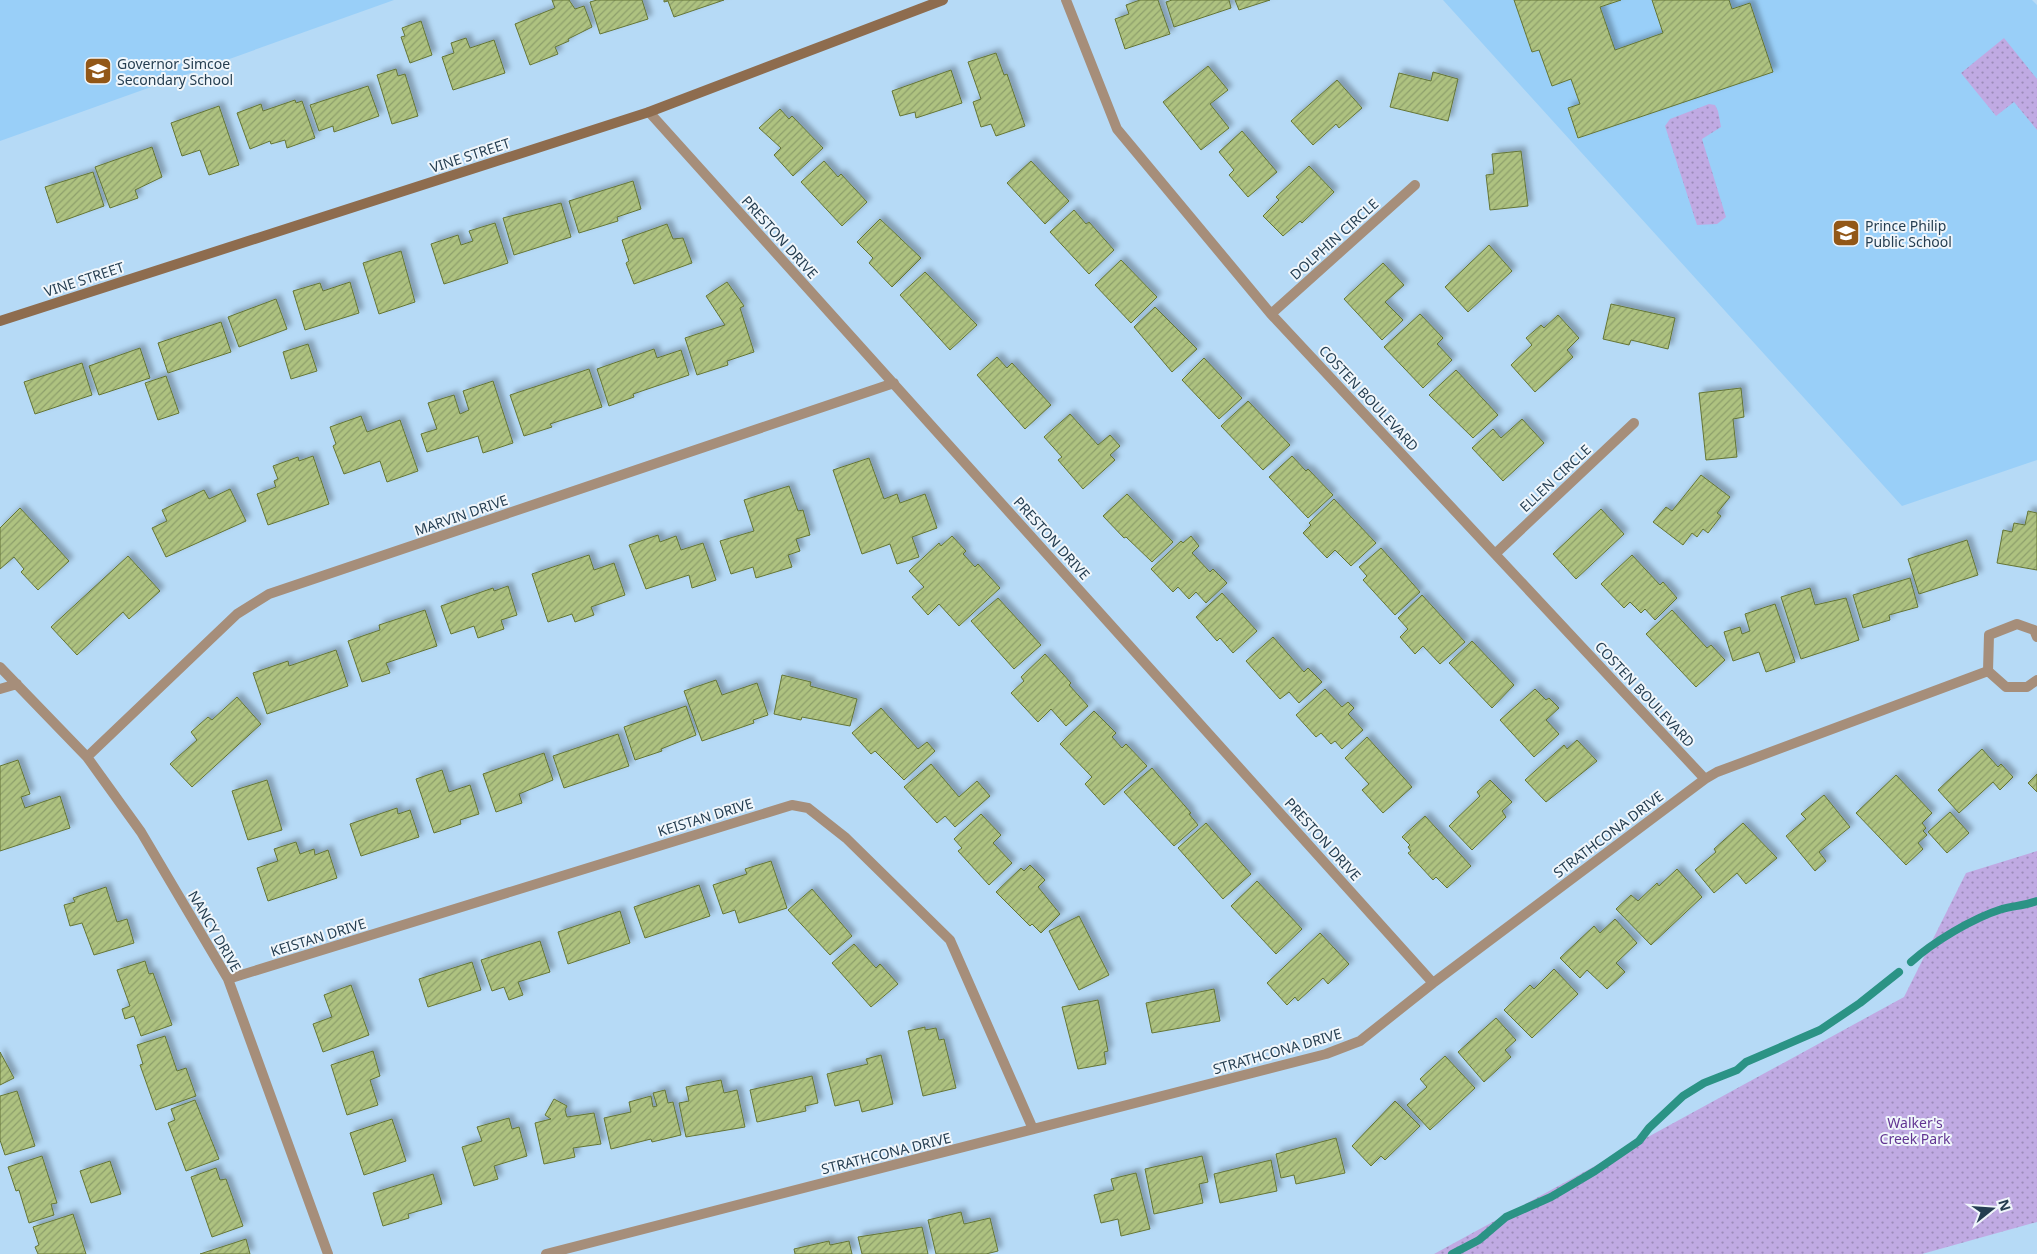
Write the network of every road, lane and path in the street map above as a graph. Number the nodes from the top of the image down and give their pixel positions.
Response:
1 (943, 0) edge
2 (1066, 0) edge
3 (649, 112) junction
4 (1416, 185) dead end
5 (1271, 314) junction
6 (0, 321) edge
7 (894, 383) junction
8 (1634, 423) dead end
9 (1496, 554) junction
10 (2037, 637) edge
11 (0, 667) edge
12 (1988, 671) junction
13 (2037, 680) edge
14 (17, 684) junction
15 (0, 689) edge
16 (87, 758) junction
17 (1705, 779) junction
18 (228, 979) junction
19 (1433, 983) junction
20 (1033, 1129) junction
21 (328, 1254) edge
22 (546, 1254) edge

1 - 3 street, VINE STREET
2 - 5 street, COSTEN BOULEVARD
3 - 6 street, VINE STREET
3 - 7 street, PRESTON DRIVE
4 - 5 street, DOLPHIN CIRCLE
5 - 9 street, COSTEN BOULEVARD
7 - 16 street, MARVIN DRIVE
7 - 19 street, PRESTON DRIVE
8 - 9 street, ELLEN CIRCLE
9 - 17 street, COSTEN BOULEVARD
10 - 12 street
11 - 14 street, NANCY DRIVE
12 - 13 street
12 - 17 street, STRATHCONA DRIVE
14 - 15 street
14 - 16 street, NANCY DRIVE
16 - 18 street, NANCY DRIVE
17 - 19 street, STRATHCONA DRIVE
18 - 20 street, KEISTAN DRIVE
18 - 21 street, NANCY DRIVE
19 - 20 street, STRATHCONA DRIVE
20 - 22 street, STRATHCONA DRIVE

